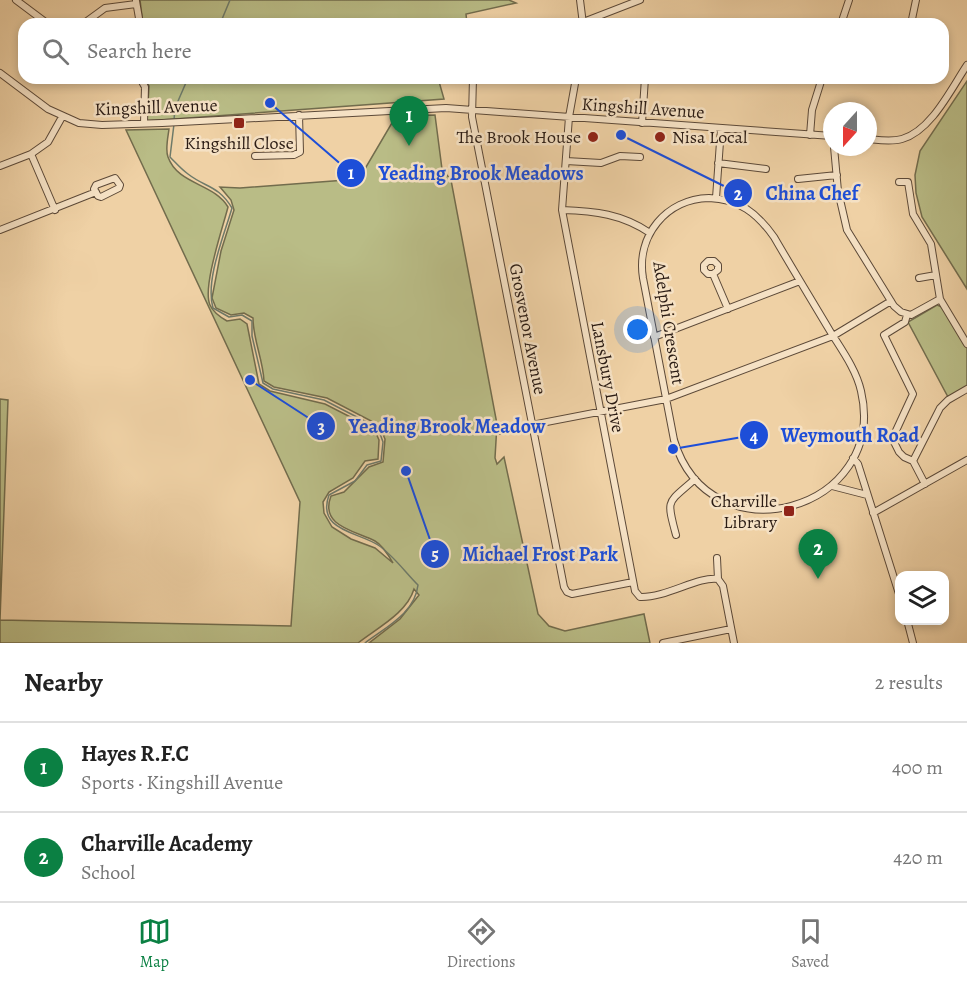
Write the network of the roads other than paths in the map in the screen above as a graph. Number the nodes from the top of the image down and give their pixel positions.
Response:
1 (16, 0) edge
2 (580, 0) edge
3 (640, 0) edge
4 (849, 0) edge
5 (916, 0) edge
6 (136, 2) edge
7 (40, 18) edge
8 (91, 18) edge
9 (139, 18) edge
10 (582, 18) edge
11 (595, 18) edge
12 (843, 18) edge
13 (912, 18) edge
14 (967, 65) edge
15 (0, 73) edge
16 (143, 84) edge
17 (472, 84) edge
18 (575, 84) edge
19 (645, 84) edge
20 (820, 84) edge
21 (471, 109) junction
22 (299, 115) junction
23 (62, 117) junction
24 (569, 117) junction
25 (144, 123) junction
26 (642, 123) junction
27 (721, 129) junction
28 (810, 135) junction
29 (823, 136) edge
30 (877, 139) edge
31 (31, 154) junction
32 (255, 156) dead end
33 (835, 156) edge
34 (640, 157) dead end
35 (566, 161) junction
36 (718, 163) junction
37 (0, 166) edge
38 (766, 169) dead end
39 (837, 176) junction
40 (798, 179) dead end
41 (899, 182) dead end
42 (96, 192) dead end
43 (716, 198) junction
44 (55, 210) junction
45 (562, 210) junction
46 (0, 230) edge
47 (650, 233) junction
48 (713, 274) dead end
49 (936, 275) junction
50 (920, 278) dead end
51 (800, 281) junction
52 (940, 298) junction
53 (891, 301) junction
54 (728, 309) junction
55 (907, 315) junction
56 (833, 336) junction
57 (654, 337) junction
58 (967, 344) edge
59 (967, 389) edge
60 (666, 399) junction
61 (599, 412) junction
62 (531, 425) junction
63 (500, 431) dead end
64 (853, 458) junction
65 (913, 460) junction
66 (967, 460) edge
67 (695, 479) junction
68 (925, 484) junction
69 (832, 486) junction
70 (867, 495) junction
71 (873, 513) junction
72 (676, 536) dead end
73 (717, 558) dead end
74 (718, 579) junction
75 (895, 581) edge
76 (633, 582) junction
77 (908, 625) edge
78 (731, 629) junction
79 (663, 643) edge
80 (734, 643) edge
81 (914, 643) edge

1 - 7 street
2 - 10 street
3 - 11 street
4 - 12 street
5 - 13 street
6 - 8 street
6 - 9 street
14 - 30 street
15 - 23 street, Kingshill Avenue
16 - 25 street
17 - 21 street, Grosvenor Avenue
18 - 24 street, Lansbury Drive
19 - 26 street
20 - 28 street
21 - 22 street, Kingshill Avenue
21 - 24 street, Kingshill Avenue
21 - 62 street, Grosvenor Avenue
22 - 25 street, Kingshill Avenue
22 - 32 street
23 - 25 street, Kingshill Avenue
23 - 31 street
24 - 26 street, Kingshill Avenue
24 - 35 street, Lansbury Drive
26 - 27 street, Kingshill Avenue
27 - 28 street, Kingshill Avenue
27 - 36 street
28 - 29 street, Kingshill Avenue
31 - 37 street
31 - 44 street
33 - 39 street
34 - 35 street
35 - 45 street, Lansbury Drive
36 - 38 street
36 - 43 street
39 - 40 street
39 - 53 street
41 - 49 street
42 - 44 street
43 - 47 street, Adelphi Crescent
43 - 51 street, Adelphi Crescent
44 - 46 street
45 - 47 street
45 - 61 street, Lansbury Drive
47 - 57 street, Adelphi Crescent
48 - 54 street
49 - 50 street
49 - 52 street
51 - 54 street
51 - 56 street, Adelphi Crescent
52 - 55 street
52 - 58 street
53 - 55 street
53 - 56 street
54 - 57 street
55 - 65 street
56 - 60 street
56 - 64 street
57 - 60 street, Adelphi Crescent
59 - 65 street
60 - 61 street
60 - 67 street
61 - 62 street
61 - 76 street, Lansbury Drive
62 - 63 street
62 - 76 street, Grosvenor Avenue
64 - 69 street
64 - 70 street
65 - 68 street
66 - 68 street
67 - 69 street
67 - 72 street
68 - 71 street
69 - 70 street
70 - 71 street
71 - 75 street
73 - 74 street
74 - 76 street
74 - 78 street
77 - 81 street
78 - 79 street
78 - 80 street

